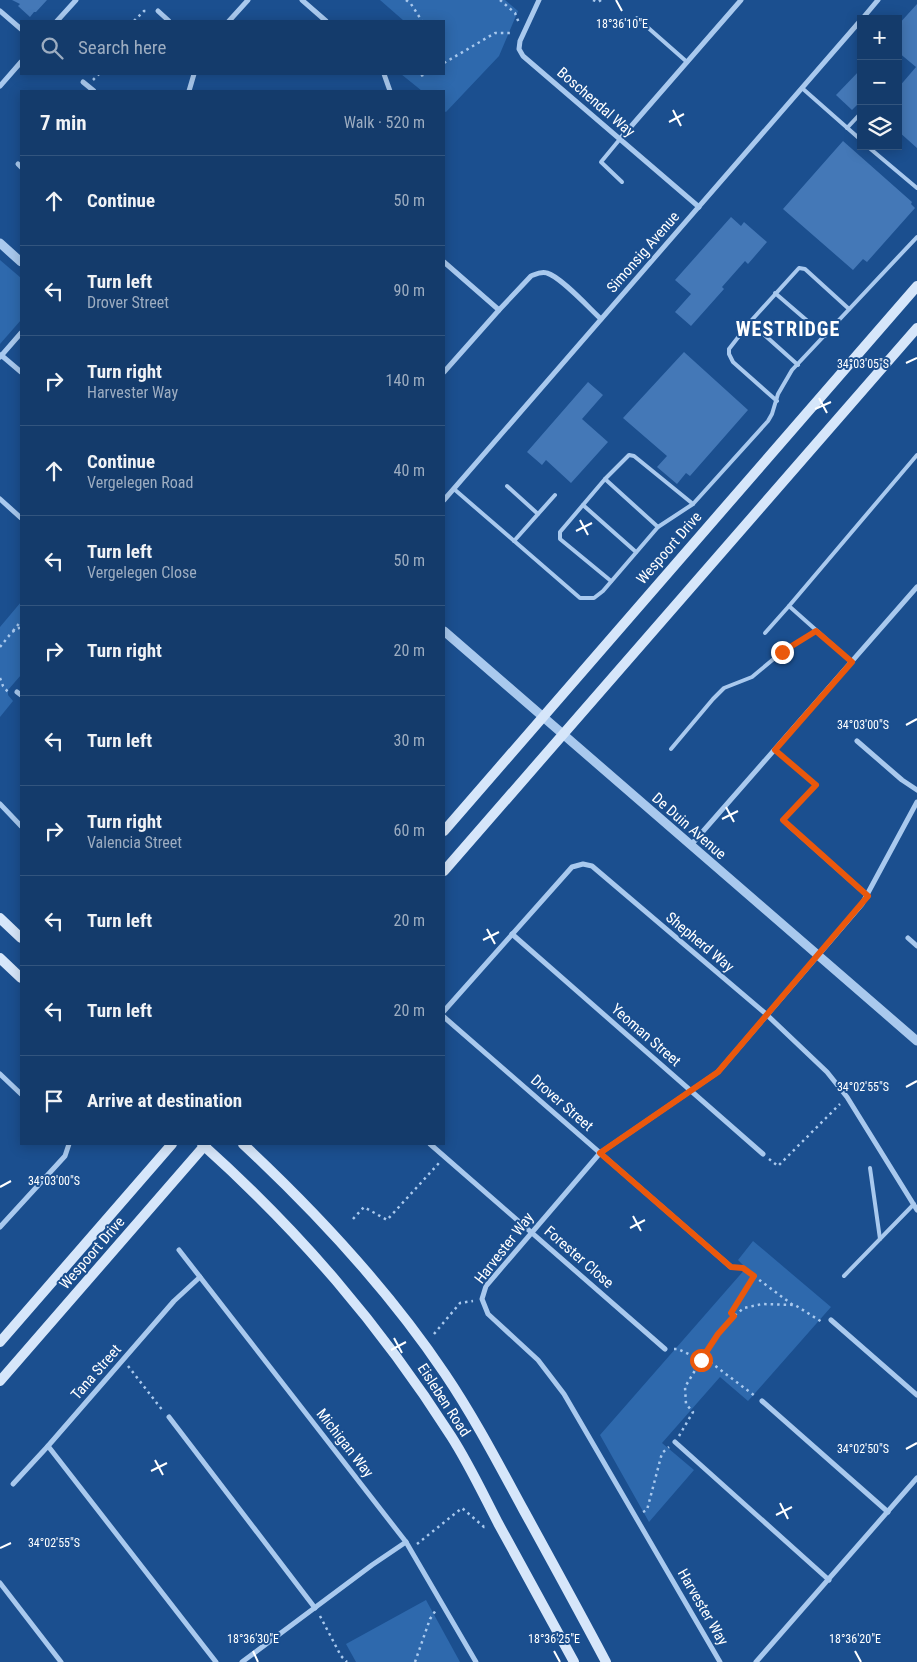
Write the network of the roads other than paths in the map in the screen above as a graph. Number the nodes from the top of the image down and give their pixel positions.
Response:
1 (76, 0) edge
2 (248, 0) edge
3 (302, 0) edge
4 (539, 0) edge
5 (741, 0) edge
6 (878, 0) edge
7 (0, 11) edge
8 (158, 11) road end
9 (865, 15) edge
10 (637, 18) dead end
11 (58, 20) edge
12 (168, 20) edge
13 (230, 20) edge
14 (325, 20) edge
15 (857, 24) edge
16 (20, 28) edge
17 (687, 62) junction
18 (20, 63) edge
19 (194, 75) edge
20 (384, 75) edge
21 (83, 82) dead end
22 (0, 86) edge
23 (802, 88) junction
24 (93, 90) edge
25 (189, 90) edge
26 (390, 90) edge
27 (857, 117) edge
28 (847, 128) junction
29 (857, 137) edge
30 (620, 139) junction
31 (873, 150) edge
32 (622, 182) dead end
33 (917, 188) edge
34 (699, 207) junction
35 (917, 237) edge
36 (0, 243) edge
37 (20, 261) edge
38 (445, 263) edge
39 (917, 286) edge
40 (775, 293) junction
41 (849, 309) junction
42 (499, 310) junction
43 (601, 319) junction
44 (750, 322) junction
45 (917, 328) edge
46 (20, 333) edge
47 (825, 336) junction
48 (1, 356) edge
49 (798, 364) junction
50 (20, 371) edge
51 (445, 371) edge
52 (777, 401) junction
53 (917, 455) edge
54 (605, 479) junction
55 (507, 486) dead end
56 (454, 489) junction
57 (555, 495) dead end
58 (0, 499) edge
59 (445, 499) edge
60 (693, 504) junction
61 (583, 505) junction
62 (538, 514) junction
63 (20, 517) edge
64 (658, 526) junction
65 (514, 541) junction
66 (636, 552) junction
67 (611, 581) junction
68 (917, 587) edge
69 (789, 606) junction
70 (816, 631) junction
71 (445, 632) edge
72 (765, 633) dead end
73 (852, 662) junction
74 (543, 716) junction
75 (563, 734) junction
76 (857, 741) dead end
77 (672, 749) dead end
78 (917, 790) edge
79 (917, 802) edge
80 (0, 804) edge
81 (786, 823) road end
82 (20, 825) edge
83 (445, 830) edge
84 (692, 845) junction
85 (445, 870) edge
86 (868, 896) junction
87 (0, 918) edge
88 (512, 934) junction
89 (20, 937) edge
90 (908, 938) dead end
91 (917, 946) edge
92 (818, 955) junction
93 (0, 958) edge
94 (20, 977) edge
95 (445, 1010) edge
96 (766, 1014) junction
97 (445, 1018) edge
98 (917, 1042) edge
99 (0, 1074) edge
100 (691, 1091) junction
101 (20, 1093) edge
102 (69, 1145) edge
103 (171, 1145) edge
104 (203, 1145) edge
105 (205, 1145) edge
106 (245, 1145) edge
107 (431, 1145) edge
108 (600, 1153) junction
109 (763, 1154) road end
110 (870, 1168) dead end
111 (914, 1204) junction
112 (917, 1210) edge
113 (1, 1225) edge
114 (531, 1232) junction
115 (880, 1239) junction
116 (179, 1250) dead end
117 (731, 1267) road end
118 (844, 1276) dead end
119 (200, 1278) junction
120 (831, 1320) road end
121 (0, 1342) edge
122 (665, 1349) road end
123 (0, 1381) edge
124 (917, 1395) edge
125 (762, 1400) road end
126 (169, 1418) road end
127 (675, 1442) road end
128 (48, 1446) junction
129 (917, 1478) edge
130 (13, 1484) dead end
131 (888, 1512) junction
132 (406, 1542) junction
133 (829, 1580) junction
134 (0, 1583) edge
135 (315, 1608) junction
136 (61, 1662) edge
137 (216, 1662) edge
138 (242, 1662) edge
139 (476, 1662) edge
140 (574, 1662) edge
141 (606, 1662) edge
142 (720, 1662) edge
143 (756, 1662) edge

1 - 11 street
2 - 13 street
3 - 14 street
4 - 30 street, Boschendal Way
5 - 17 street
6 - 9 street, Simonsig Avenue
7 - 16 street
8 - 12 street
10 - 17 lane
15 - 23 street, Simonsig Avenue
17 - 30 street
18 - 22 street
19 - 25 street
20 - 26 street
21 - 24 street
23 - 28 lane
23 - 34 street, Simonsig Avenue
27 - 28 lane
28 - 29 lane
30 - 32 lane
30 - 34 street, Boschendal Way
31 - 33 lane
34 - 43 street, Simonsig Avenue
35 - 41 lane
36 - 37 street
38 - 42 street
39 - 74 main road, Wespoort Drive
40 - 41 lane
40 - 44 lane
40 - 47 lane
41 - 47 lane
42 - 43 street
42 - 51 street
43 - 56 street, Simonsig Avenue
44 - 49 lane
44 - 52 lane
45 - 75 main road
46 - 48 street
47 - 49 lane
48 - 50 street
49 - 52 lane
52 - 60 lane
53 - 69 lane
54 - 60 lane
54 - 61 lane
54 - 64 lane
55 - 62 lane
56 - 59 street, Simonsig Avenue
56 - 65 lane
57 - 62 lane
58 - 63 street
60 - 64 lane
61 - 66 lane
61 - 67 lane
62 - 65 lane
64 - 66 lane
65 - 67 lane
66 - 67 lane
68 - 73 street
69 - 70 lane
69 - 72 lane
70 - 73 lane
70 - 77 lane
71 - 74 street, De Duin Avenue
73 - 84 street
74 - 75 street, De Duin Avenue
74 - 83 main road, Wespoort Drive
75 - 84 street, De Duin Avenue
75 - 85 main road
76 - 78 street
79 - 86 street, Harvester Way
80 - 82 street
81 - 86 street
84 - 92 street, De Duin Avenue
86 - 92 street, Harvester Way
87 - 89 main road
88 - 95 street, Shepherd Way
88 - 96 street, Shepherd Way
88 - 100 street, Yeoman Street
90 - 91 street
92 - 96 street, Harvester Way
92 - 98 street, De Duin Avenue
93 - 94 main road
96 - 100 street, Harvester Way
96 - 111 street, Shepherd Way
97 - 108 street, Drover Street
99 - 101 street
100 - 108 street, Harvester Way
100 - 109 street, Yeoman Street
102 - 113 street
103 - 121 main road, Wespoort Drive
104 - 123 main road, Wespoort Drive
105 - 140 main road, Eisleben Road
106 - 141 main road, Eisleben Road
107 - 114 street, Forester Close
108 - 114 street, Harvester Way
108 - 117 street, Drover Street
110 - 115 lane
111 - 112 street, Shepherd Way
111 - 115 lane
114 - 122 street, Forester Close
114 - 142 street, Harvester Way
115 - 118 lane
116 - 119 street, Michigan Way
119 - 128 street, Tana Street
119 - 132 street, Michigan Way
120 - 124 street
125 - 131 street
126 - 135 street
127 - 133 street
128 - 130 street, Tana Street
128 - 137 street
129 - 131 street
131 - 133 street
132 - 135 street
132 - 139 street, Michigan Way
133 - 143 street
134 - 136 street
135 - 138 street

